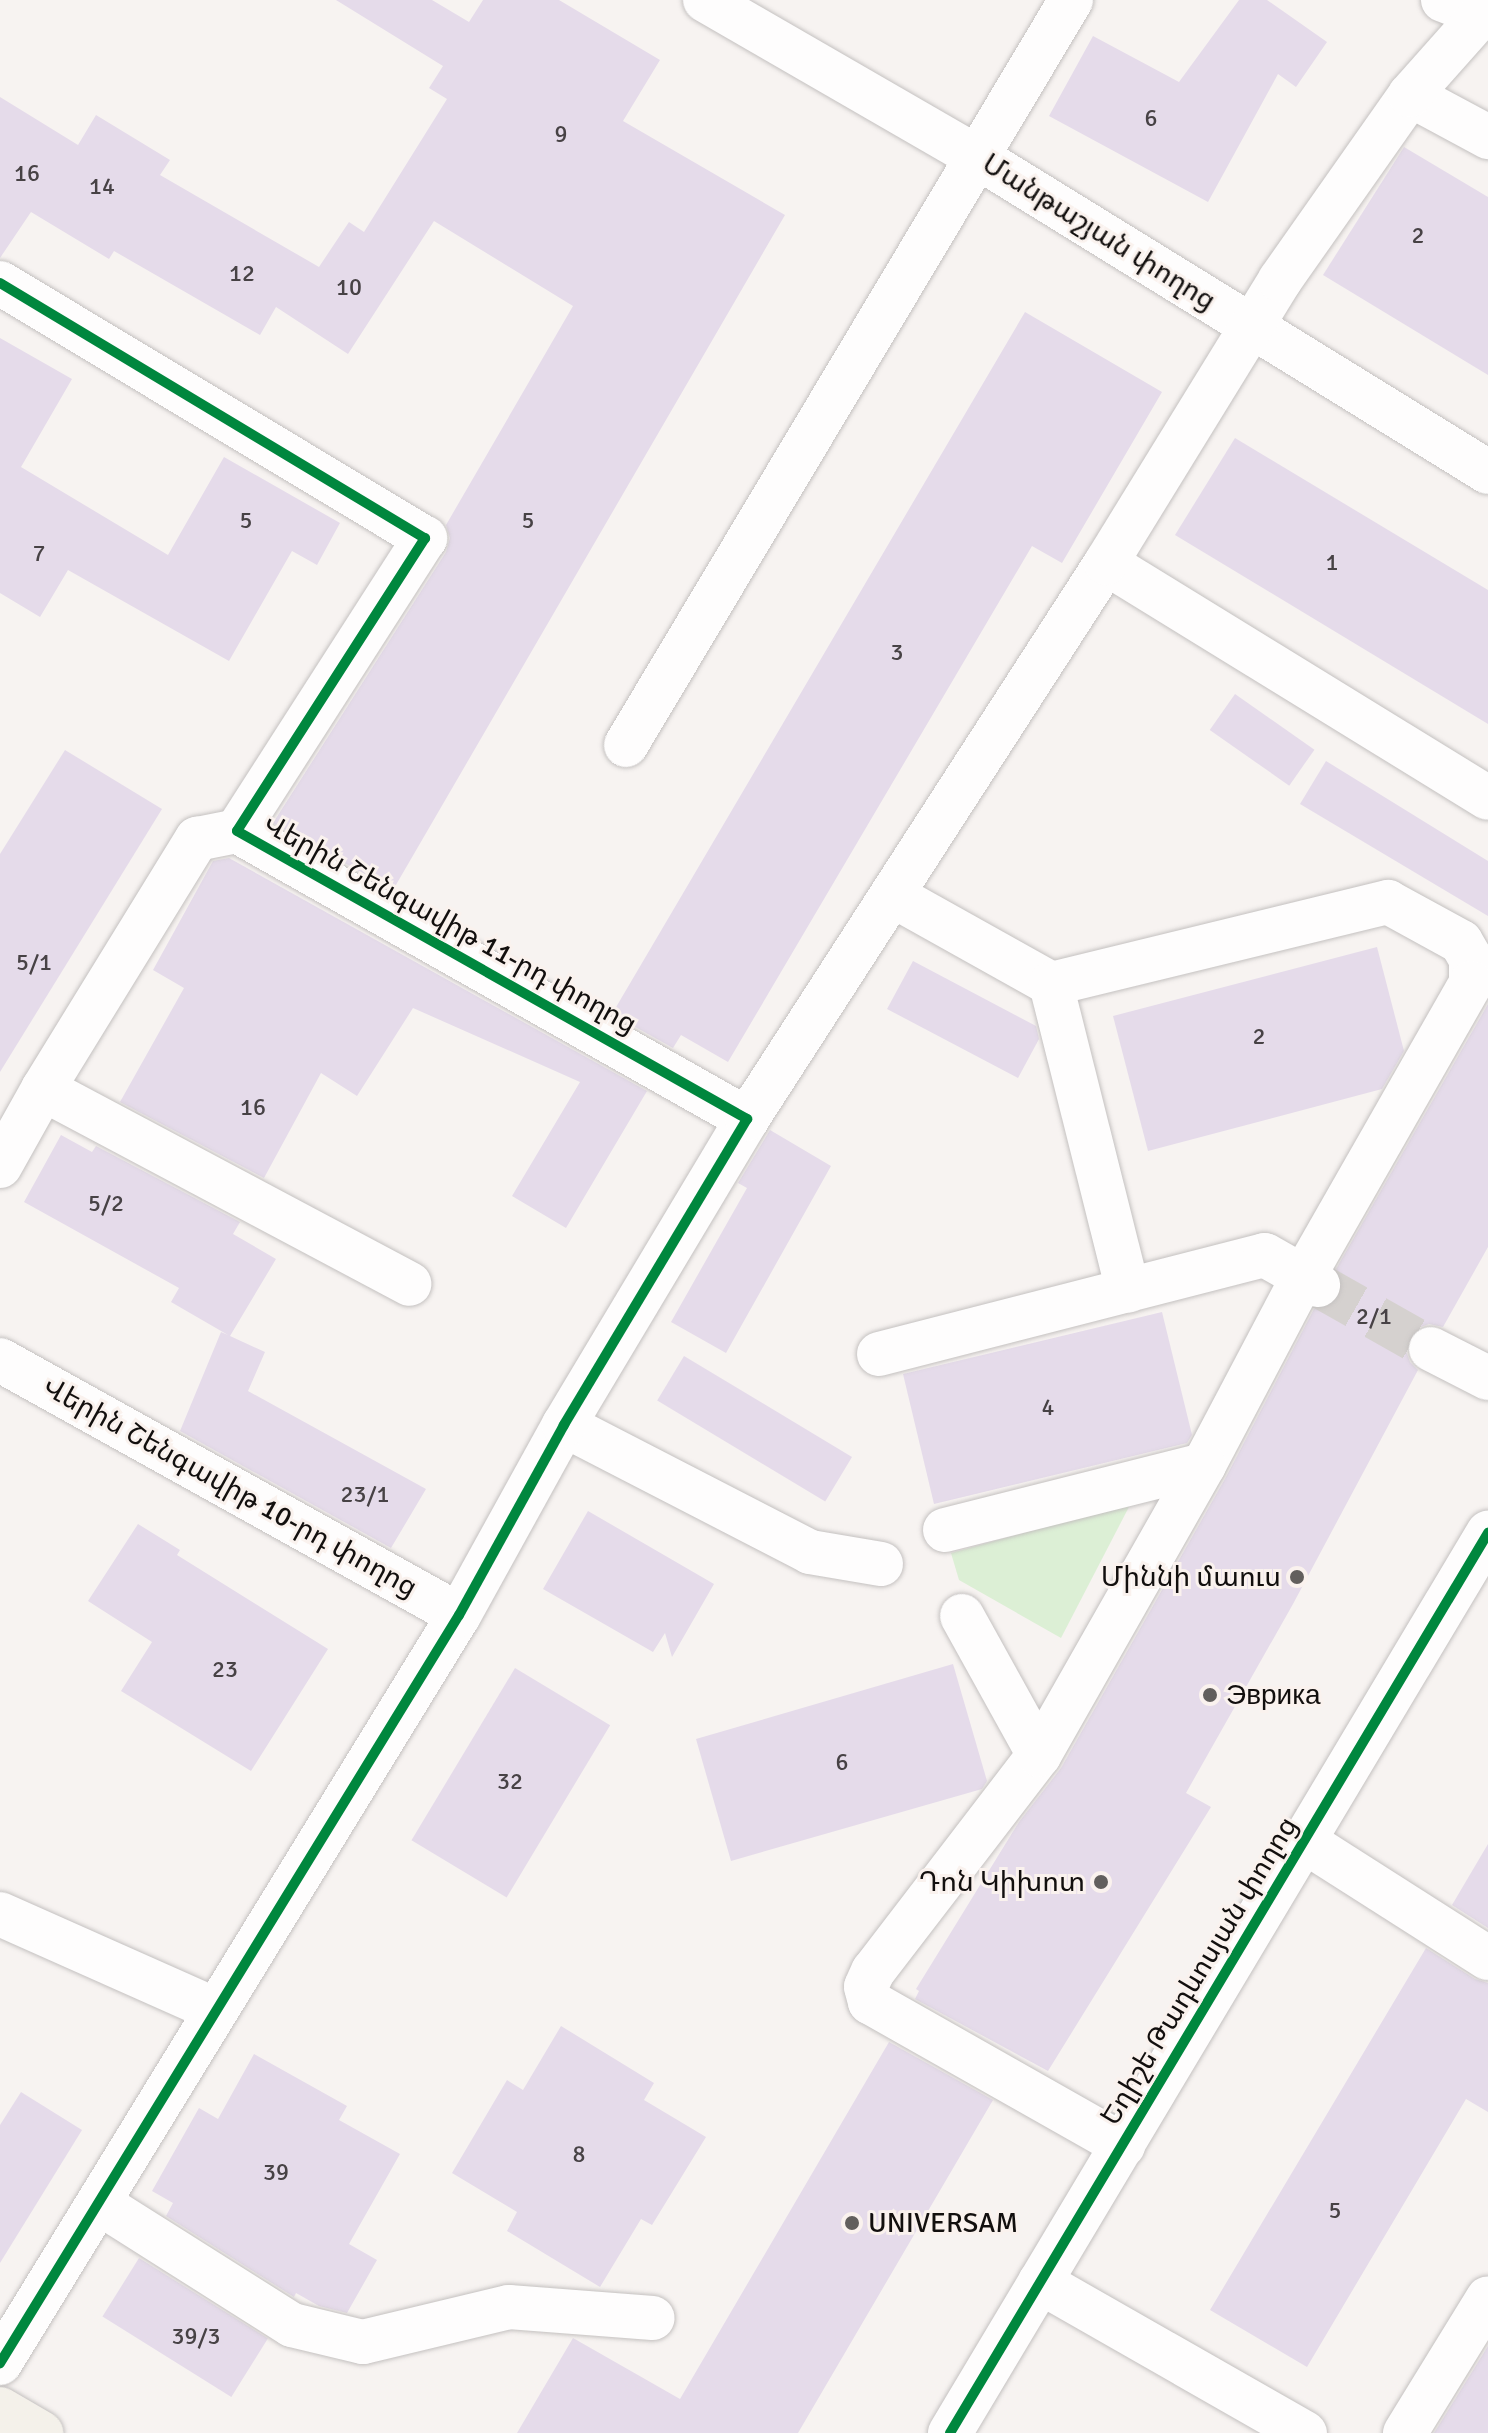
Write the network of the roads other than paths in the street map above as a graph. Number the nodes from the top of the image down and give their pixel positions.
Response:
1 (705, 0) edge
2 (1071, 0) edge
3 (1471, 10) edge
4 (1410, 95) junction
5 (1488, 137) edge
6 (979, 158) junction
7 (0, 283) edge
8 (1250, 325) junction
9 (1488, 472) edge
10 (1106, 563) junction
11 (626, 745) dead end
12 (1488, 798) edge
13 (237, 831) junction
14 (892, 895) junction
15 (1051, 984) junction
16 (43, 1089) junction
17 (747, 1119) junction
18 (0, 1166) edge
19 (1310, 1281) junction
20 (409, 1284) dead end
21 (1128, 1290) junction
22 (1431, 1349) tunnel mouth
23 (879, 1354) dead end
24 (0, 1360) edge
25 (1488, 1378) edge
26 (564, 1425) junction
27 (1204, 1465) junction
28 (945, 1530) dead end
29 (1488, 1533) edge
30 (881, 1564) dead end
31 (459, 1615) junction
32 (962, 1616) dead end
33 (1039, 1755) junction
34 (1304, 1841) junction
35 (0, 1914) edge
36 (1488, 1958) edge
37 (216, 2010) junction
38 (1123, 2145) junction
39 (99, 2203) junction
40 (1040, 2282) junction
41 (1488, 2298) edge
42 (653, 2318) dead end
43 (0, 2363) edge
44 (0, 2409) edge
45 (1300, 2432) edge
46 (41, 2433) edge
47 (950, 2433) edge
48 (1405, 2433) edge

1 - 6 street, Մանթաշյան փողոց
2 - 6 street
3 - 4 street
4 - 5 street
4 - 8 street
6 - 8 street, Մանթաշյան փողոց
6 - 11 street
7 - 13 street, Վերին Շենգավիթ 11-րդ փողոց
8 - 9 street, Մանթաշյան փողոց
8 - 10 street
10 - 12 street
10 - 14 street
13 - 16 street
13 - 17 street, Վերին Շենգավիթ 11-րդ փողոց
14 - 15 street
14 - 17 street
15 - 19 street
15 - 21 street
16 - 18 street
16 - 20 street
17 - 26 street
19 - 21 street
19 - 27 street
21 - 23 street
22 - 25 street
24 - 31 street, Վերին Շենգավիթ 10-րդ փողոց
26 - 30 street
26 - 31 street
27 - 28 street
27 - 33 street
29 - 34 street, Եղիշե Թադևոսյան փողոց
31 - 37 street
32 - 33 street
33 - 38 street
34 - 36 street
34 - 38 street, Եղիշե Թադևոսյան փողոց
35 - 37 street
37 - 39 street
38 - 40 street, Եղիշե Թադևոսյան փողոց
39 - 42 street
39 - 43 street
40 - 45 street
40 - 47 street, Եղիշե Թադևոսյան փողոց
41 - 48 street
44 - 46 main road

